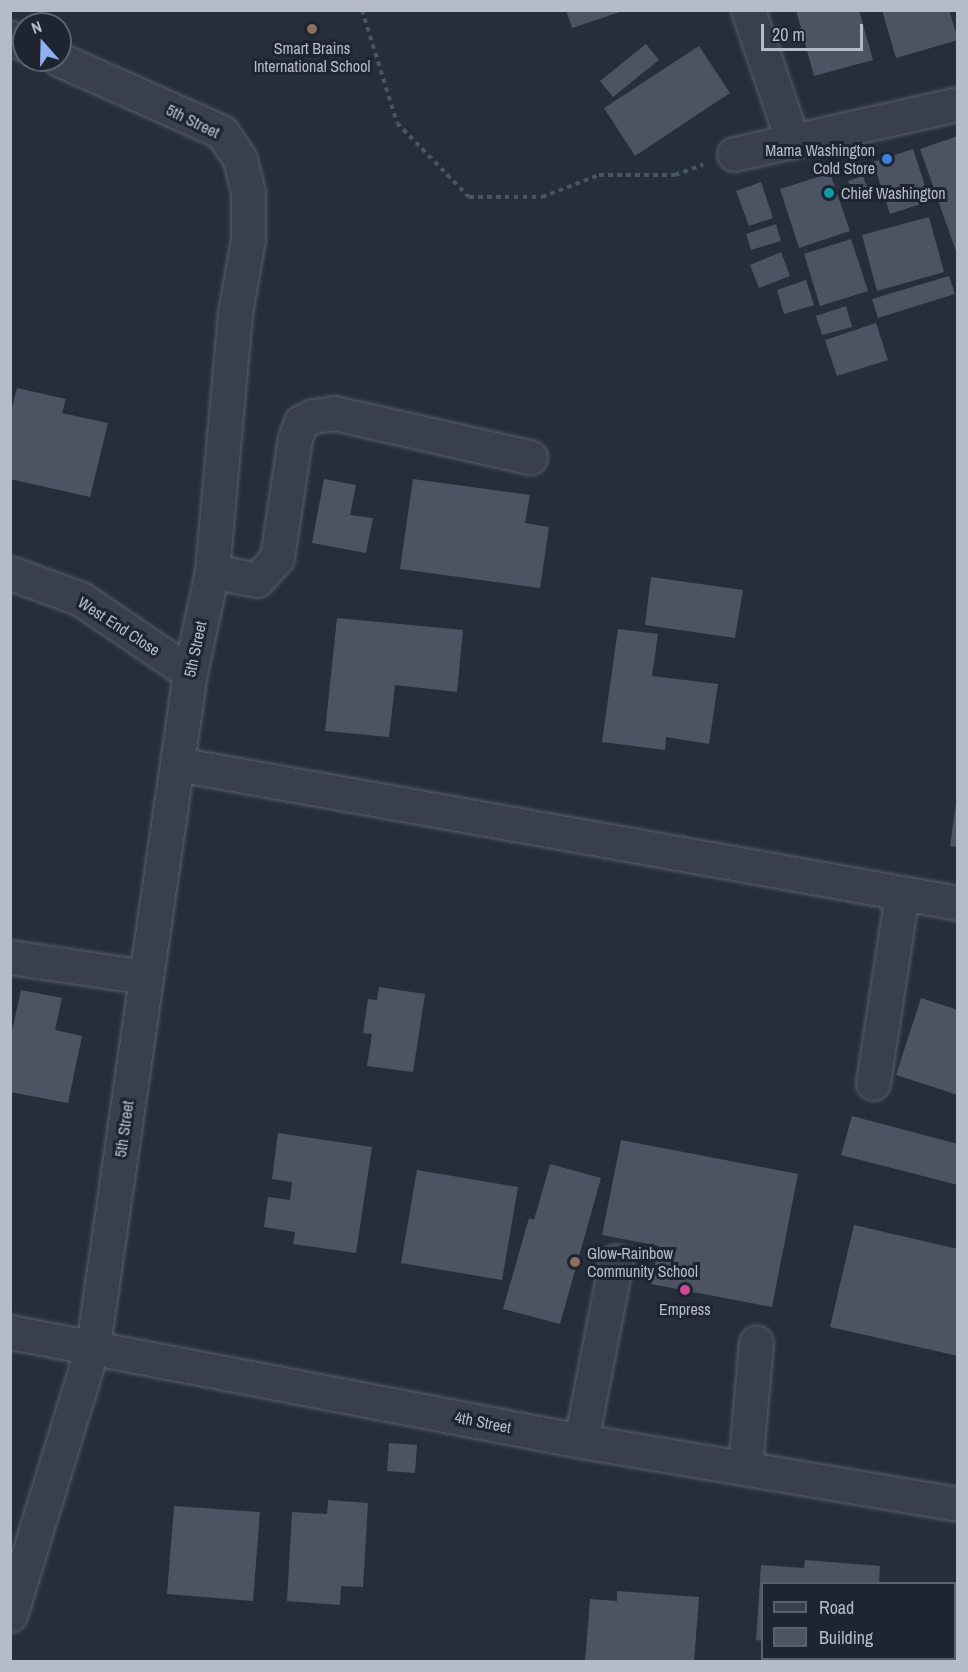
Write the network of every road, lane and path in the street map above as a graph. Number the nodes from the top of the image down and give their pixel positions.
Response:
1 (362, 10) edge
2 (748, 10) edge
3 (72, 65) edge
4 (957, 104) edge
5 (793, 142) junction
6 (734, 154) joint
7 (530, 457) dead end
8 (212, 571) junction
9 (10, 573) edge
10 (190, 673) junction
11 (177, 764) junction
12 (902, 893) junction
13 (957, 903) edge
14 (10, 957) edge
15 (145, 977) junction
16 (873, 1083) dead end
17 (616, 1261) dead end
18 (10, 1332) edge
19 (756, 1342) dead end
20 (93, 1346) junction
21 (581, 1441) junction
22 (745, 1468) junction
23 (957, 1504) edge
24 (10, 1615) edge

1 - 6 path
2 - 5 street
3 - 8 street, 5th Street
4 - 5 street
5 - 6 street
7 - 8 street
8 - 10 street, 5th Street
9 - 10 street, West End Close
10 - 11 street, 5th Street
11 - 12 street
11 - 15 street, 5th Street
12 - 13 street
12 - 16 street
14 - 15 street
15 - 20 street, 5th Street
17 - 21 street
18 - 20 street, 4th Street
19 - 22 street
20 - 21 street, 4th Street
20 - 24 street, 5th Street
21 - 22 street, 4th Street
22 - 23 street, 4th Street

